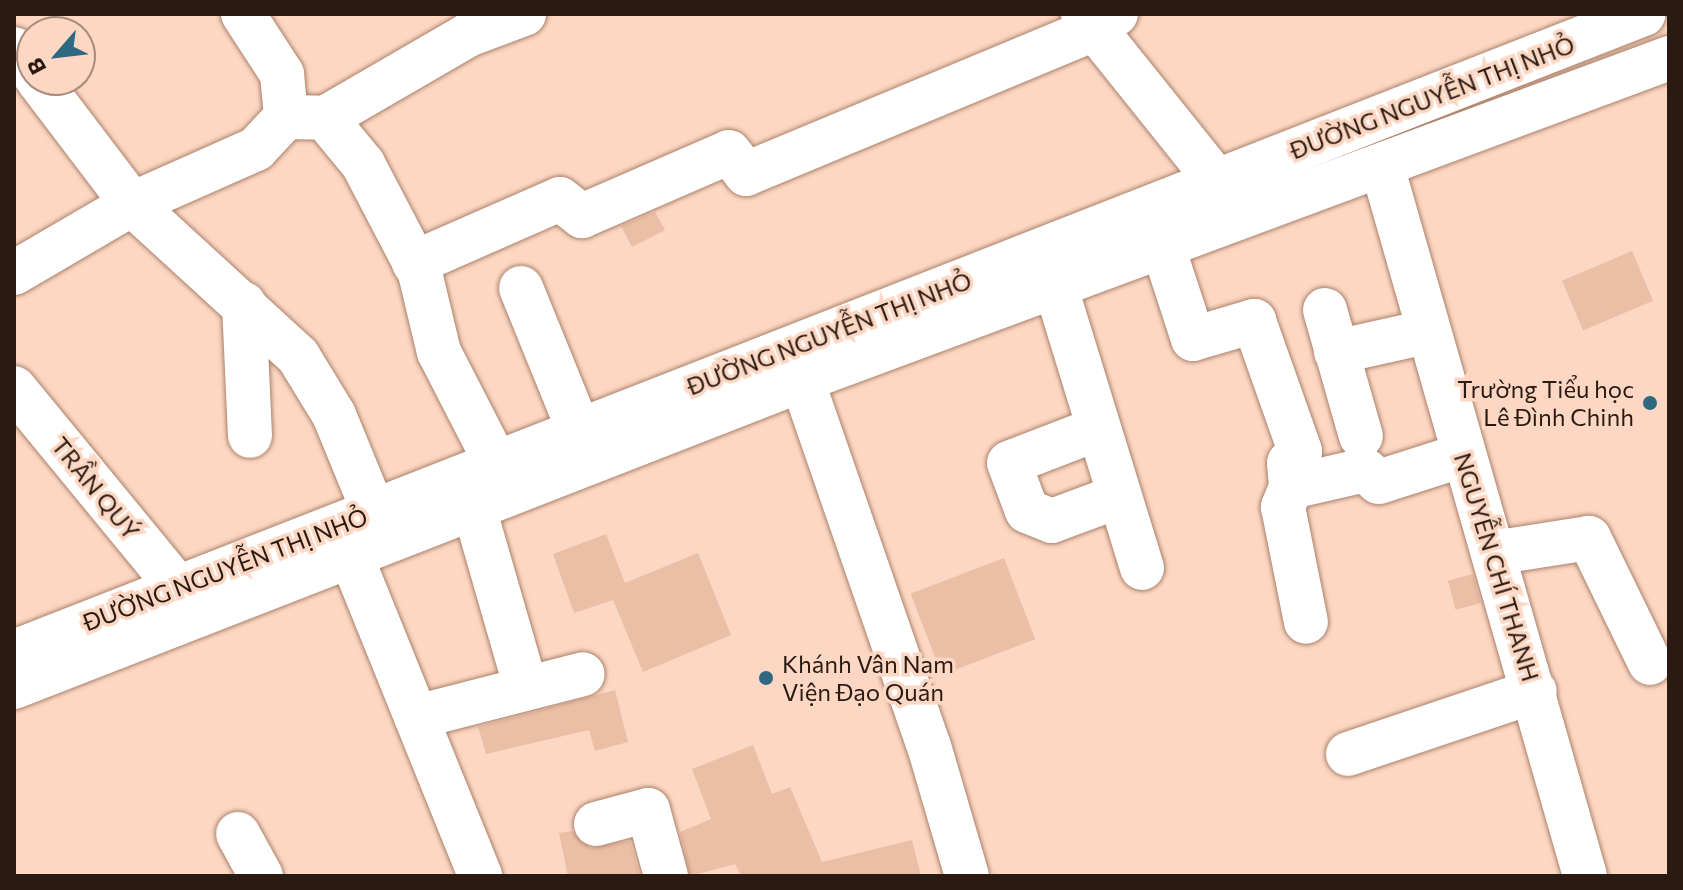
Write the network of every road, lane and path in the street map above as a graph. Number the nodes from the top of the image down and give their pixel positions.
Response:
1 (243, 14) edge
2 (524, 14) edge
3 (1644, 14) edge
4 (1098, 19) edge
5 (466, 24) edge
6 (1669, 58) edge
7 (50, 96) edge
8 (306, 117) junction
9 (1370, 121) junction
10 (1382, 166) junction
11 (1218, 180) junction
12 (132, 204) junction
13 (1244, 215) junction
14 (1162, 244) junction
15 (414, 263) junction
16 (14, 273) edge
17 (1055, 285) junction
18 (521, 288) dead end
19 (244, 304) junction
20 (1325, 310) dead end
21 (1426, 332) junction
22 (1336, 352) junction
23 (802, 380) junction
24 (14, 388) edge
25 (1097, 429) junction
26 (579, 431) junction
27 (250, 436) dead end
28 (1361, 436) dead end
29 (1463, 455) junction
30 (496, 463) junction
31 (1291, 487) junction
32 (1119, 496) junction
33 (474, 508) junction
34 (363, 533) junction
35 (1493, 553) junction
36 (1142, 568) dead end
37 (189, 601) junction
38 (1306, 622) dead end
39 (14, 652) edge
40 (1650, 663) dead end
41 (583, 674) dead end
42 (525, 685) junction
43 (14, 687) edge
44 (1535, 691) junction
45 (416, 717) junction
46 (1348, 754) dead end
47 (596, 824) dead end
48 (238, 834) dead end
49 (1571, 872) edge
50 (261, 876) edge
51 (480, 876) edge
52 (666, 876) edge
53 (967, 876) edge

1 - 8 main road
2 - 5 main road
3 - 9 main road, ĐƯỜNG NGUYỄN THỊ NHỎ
4 - 11 main road
4 - 15 main road
5 - 8 main road
6 - 10 main road, ĐƯỜNG NGUYỄN THỊ NHỎ
7 - 12 main road
8 - 12 main road
8 - 15 main road
9 - 10 main road, NGUYỄN CHÍ THANH
9 - 11 main road, ĐƯỜNG NGUYỄN THỊ NHỎ
10 - 13 main road, ĐƯỜNG NGUYỄN THỊ NHỎ
10 - 21 main road, NGUYỄN CHÍ THANH
11 - 13 main road
11 - 26 main road, ĐƯỜNG NGUYỄN THỊ NHỎ
12 - 16 main road
12 - 19 main road
13 - 14 main road, ĐƯỜNG NGUYỄN THỊ NHỎ
14 - 17 main road, ĐƯỜNG NGUYỄN THỊ NHỎ
14 - 31 main road
15 - 30 main road
17 - 23 main road, ĐƯỜNG NGUYỄN THỊ NHỎ
17 - 25 main road
18 - 26 main road
19 - 27 main road
19 - 34 main road
20 - 22 main road
21 - 22 main road
21 - 29 main road, NGUYỄN CHÍ THANH
22 - 28 main road
23 - 33 main road, ĐƯỜNG NGUYỄN THỊ NHỎ
23 - 53 main road
24 - 37 main road, TRẦN QUÝ
25 - 32 main road
25 - 32 main road
26 - 30 main road, ĐƯỜNG NGUYỄN THỊ NHỎ
29 - 31 main road
29 - 35 main road, NGUYỄN CHÍ THANH
30 - 34 main road, ĐƯỜNG NGUYỄN THỊ NHỎ
31 - 38 main road
32 - 36 main road
33 - 34 main road, ĐƯỜNG NGUYỄN THỊ NHỎ
33 - 42 main road
34 - 37 main road, ĐƯỜNG NGUYỄN THỊ NHỎ
34 - 45 main road
35 - 40 main road
35 - 44 main road, NGUYỄN CHÍ THANH
37 - 39 main road, ĐƯỜNG NGUYỄN THỊ NHỎ
37 - 43 main road, ĐƯỜNG NGUYỄN THỊ NHỎ
41 - 42 main road
42 - 45 main road
44 - 46 main road
44 - 49 main road, NGUYỄN CHÍ THANH
45 - 51 main road
47 - 52 main road
48 - 50 main road

